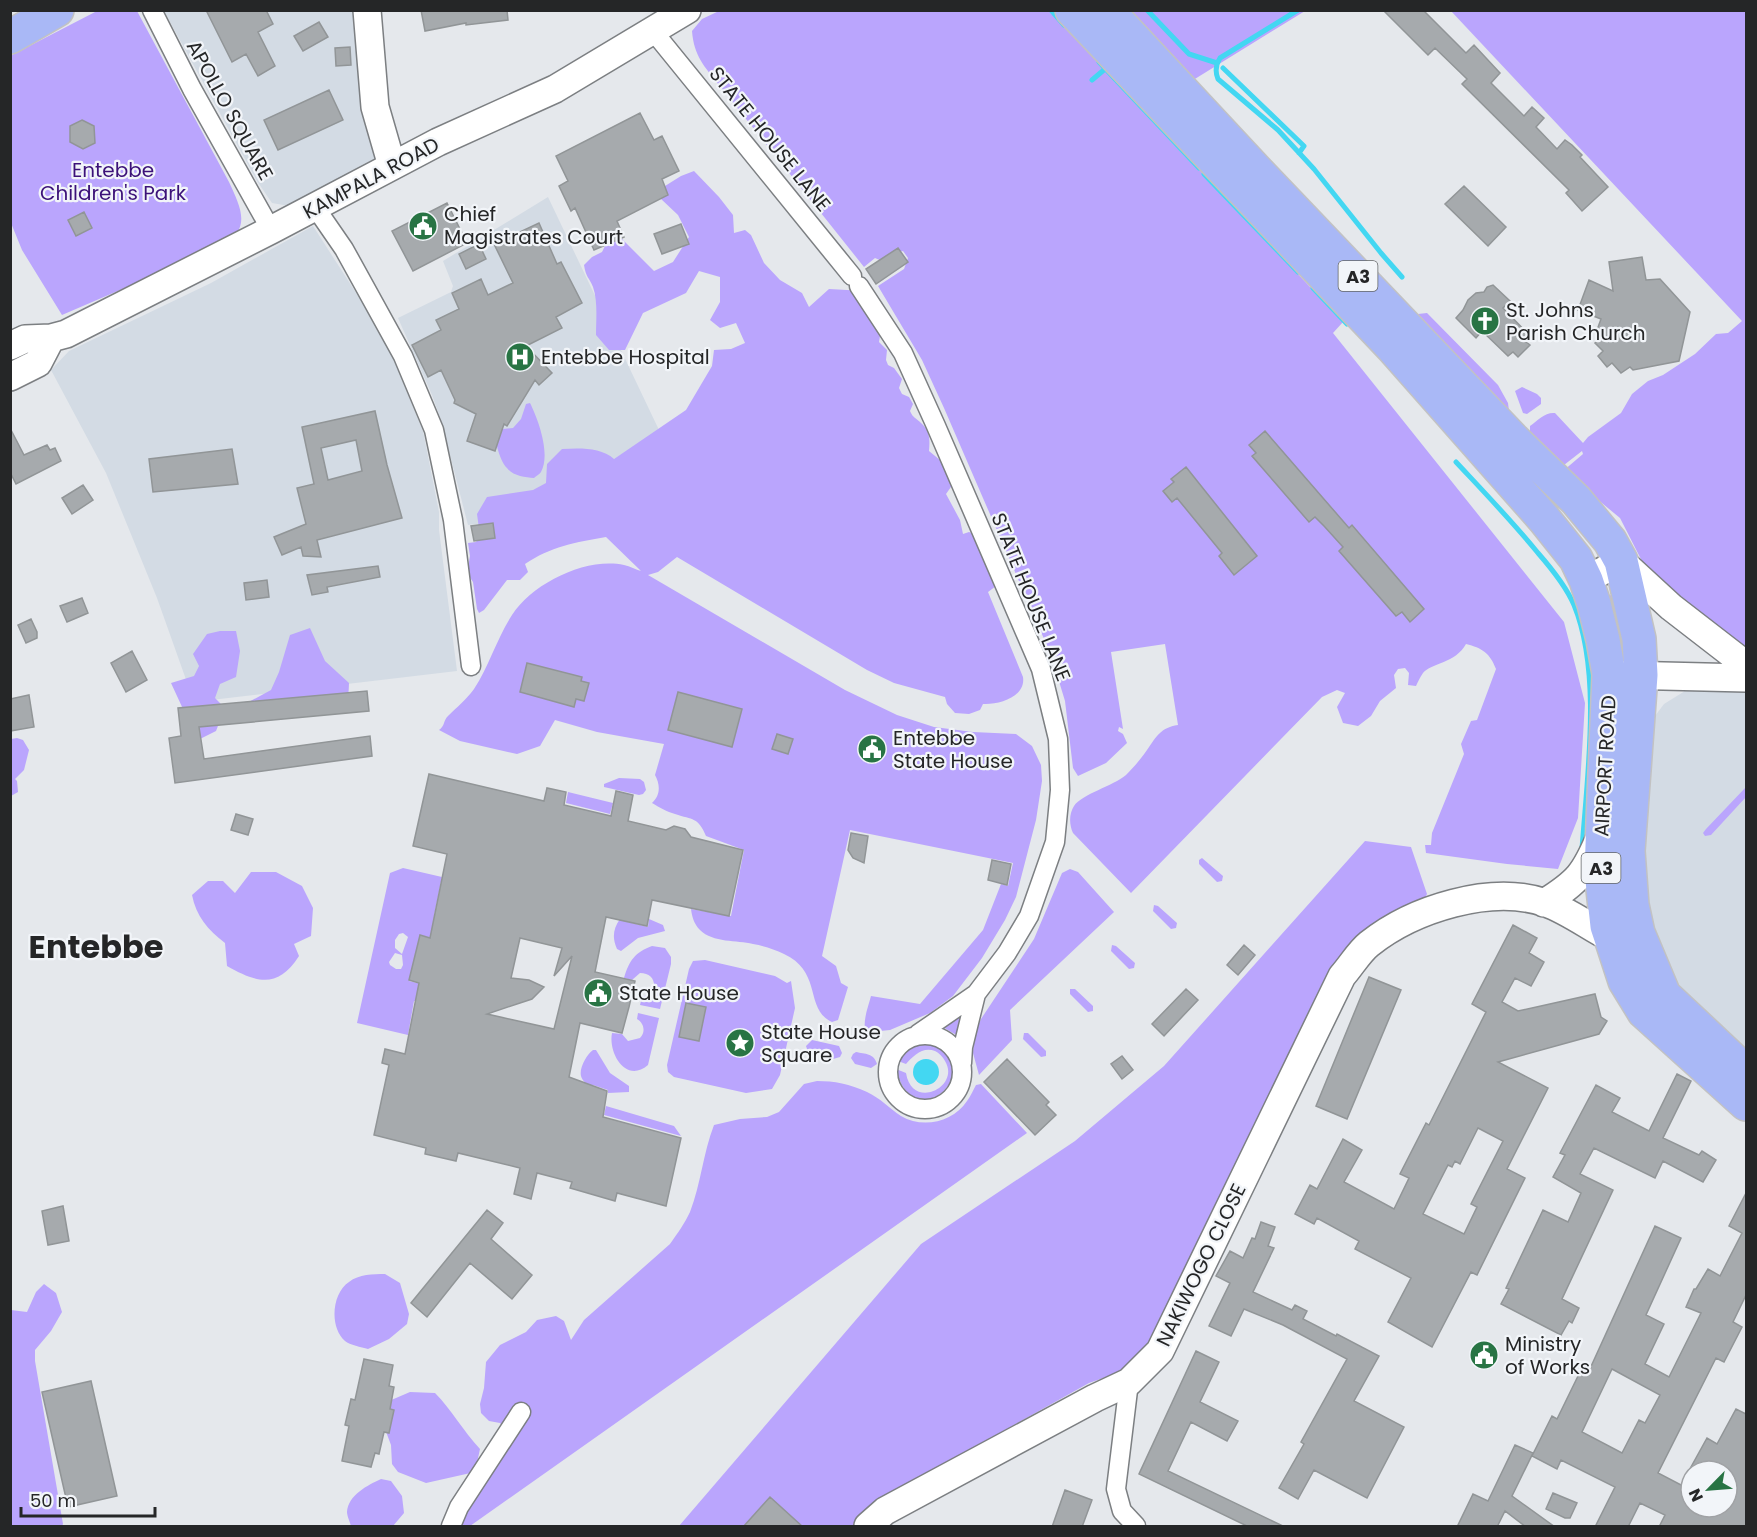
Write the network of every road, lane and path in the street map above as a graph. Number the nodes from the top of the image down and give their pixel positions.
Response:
1 (57, 10) edge
2 (152, 10) edge
3 (367, 10) edge
4 (687, 10) edge
5 (1072, 10) edge
6 (1107, 10) edge
7 (653, 31) junction
8 (10, 37) edge
9 (392, 166) junction
10 (315, 207) junction
11 (271, 230) junction
12 (51, 338) junction
13 (10, 346) edge
14 (10, 377) edge
15 (1616, 551) junction
16 (1581, 570) junction
17 (1746, 665) edge
18 (471, 666) dead end
19 (1609, 674) junction
20 (1641, 675) junction
21 (1746, 678) edge
22 (1602, 834) junction
23 (1544, 903) junction
24 (1611, 938) junction
25 (976, 994) junction
26 (1654, 1003) junction
27 (918, 1034) junction
28 (962, 1063) junction
29 (1746, 1072) edge
30 (1746, 1104) edge
31 (1130, 1382) junction
32 (521, 1412) dead end
33 (450, 1527) edge
34 (868, 1527) edge
35 (1136, 1527) edge

1 - 8 highway
2 - 11 street, APOLLO SQUARE
3 - 9 street
4 - 7 street, KAMPALA ROAD
5 - 16 highway, A3
6 - 15 highway, A3
7 - 9 street, KAMPALA ROAD
7 - 25 street, STATE HOUSE LANE
9 - 10 street, KAMPALA ROAD
10 - 11 street, KAMPALA ROAD
10 - 18 street
11 - 12 street, KAMPALA ROAD
12 - 13 street, KAMPALA ROAD
12 - 14 street
15 - 16 street
15 - 17 street
15 - 20 highway, AIRPORT ROAD / A3
16 - 19 highway, AIRPORT ROAD / A3
19 - 20 street
19 - 22 highway, AIRPORT ROAD / A3
20 - 21 street
20 - 26 highway, AIRPORT ROAD / A3
22 - 23 street
22 - 24 highway, AIRPORT ROAD / A3
23 - 24 street, NAKIWOGO CLOSE
23 - 31 street, NAKIWOGO CLOSE
24 - 26 highway, AIRPORT ROAD / A3
25 - 27 street
25 - 28 street
26 - 29 highway, AIRPORT ROAD / A3
26 - 30 highway, AIRPORT ROAD / A3
27 - 28 street
27 - 28 street
31 - 34 street, NAKIWOGO CLOSE
31 - 35 street
32 - 33 street

